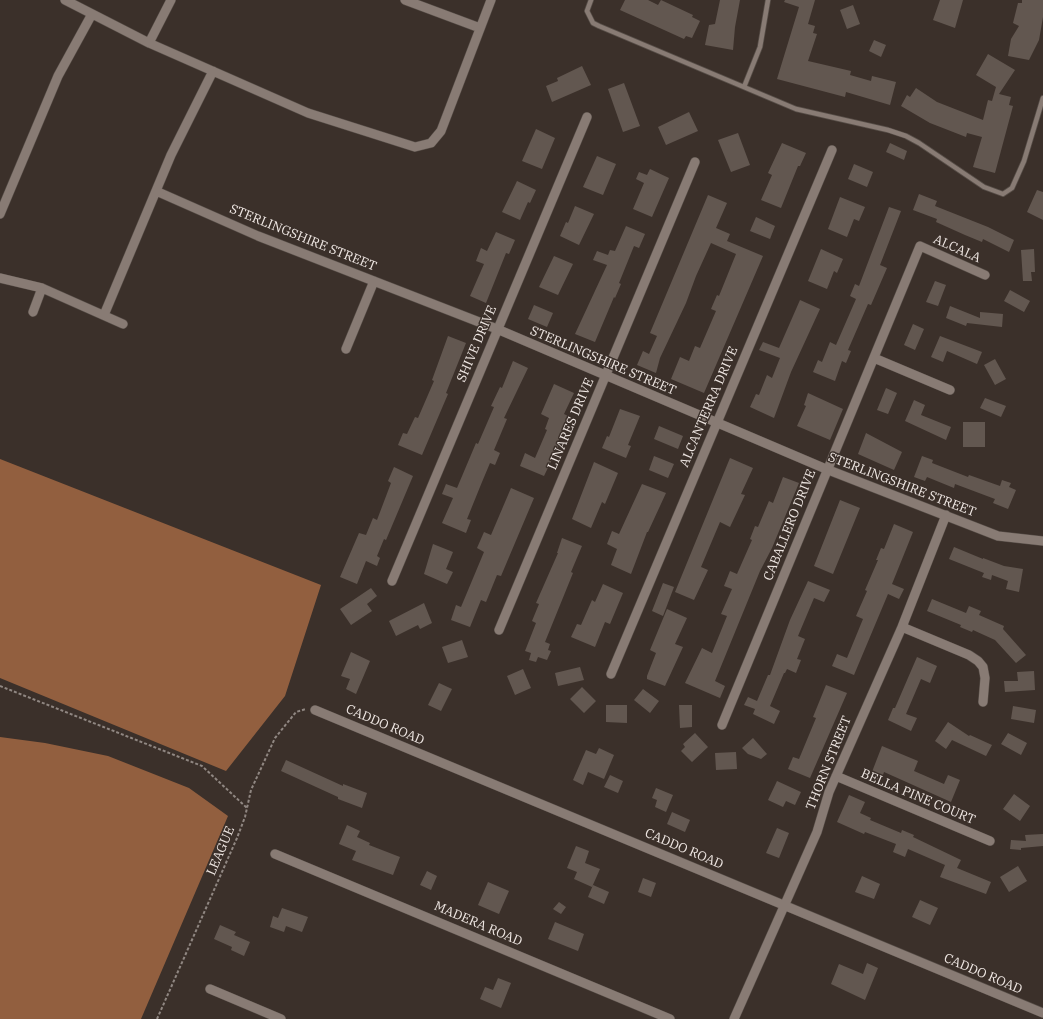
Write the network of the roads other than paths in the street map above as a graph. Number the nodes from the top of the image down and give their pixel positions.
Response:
1 (64, 0) edge
2 (170, 0) edge
3 (405, 0) edge
4 (491, 0) edge
5 (591, 0) edge
6 (768, 0) edge
7 (92, 14) junction
8 (480, 28) junction
9 (149, 43) junction
10 (213, 71) junction
11 (744, 87) junction
12 (1043, 98) edge
13 (587, 116) dead end
14 (832, 150) dead end
15 (695, 162) dead end
16 (156, 191) junction
17 (0, 214) edge
18 (920, 246) joint
19 (985, 275) dead end
20 (0, 278) edge
21 (374, 281) junction
22 (42, 288) junction
23 (33, 312) dead end
24 (104, 316) junction
25 (124, 324) dead end
26 (497, 329) junction
27 (346, 349) dead end
28 (874, 358) junction
29 (605, 376) junction
30 (950, 390) dead end
31 (717, 423) junction
32 (826, 469) junction
33 (946, 515) junction
34 (1043, 541) edge
35 (392, 581) dead end
36 (902, 627) junction
37 (499, 630) dead end
38 (611, 674) dead end
39 (984, 702) dead end
40 (315, 710) road end
41 (722, 725) dead end
42 (836, 776) junction
43 (990, 841) dead end
44 (275, 854) dead end
45 (784, 905) junction
46 (210, 989) dead end
47 (1043, 1013) edge
48 (281, 1019) edge
49 (670, 1019) edge
50 (734, 1019) edge

1 - 7 street
2 - 9 street
3 - 8 street
4 - 8 street
5 - 11 lane
6 - 11 lane
7 - 9 street
7 - 17 street
8 - 10 street
9 - 10 street
10 - 16 street
11 - 12 lane
13 - 26 street, SHIVE DRIVE
14 - 31 street, ALCANTERRA DRIVE
15 - 29 street, LINARES DRIVE
16 - 21 street, STERLINGSHIRE STREET
16 - 24 street
18 - 19 street, ALCALA
18 - 28 street, CABALLERO DRIVE
20 - 22 street
21 - 26 street, STERLINGSHIRE STREET
21 - 27 street
22 - 23 street
22 - 24 street
24 - 25 street
26 - 29 street, STERLINGSHIRE STREET
26 - 35 street, SHIVE DRIVE
28 - 30 street
28 - 32 street, CABALLERO DRIVE
29 - 31 street, STERLINGSHIRE STREET
29 - 37 street, LINARES DRIVE
31 - 32 street, STERLINGSHIRE STREET
31 - 38 street, ALCANTERRA DRIVE
32 - 33 street, STERLINGSHIRE STREET
32 - 41 street, CABALLERO DRIVE
33 - 34 street, STERLINGSHIRE STREET
33 - 36 street, THORN STREET
36 - 39 street
36 - 42 street, THORN STREET
40 - 45 street, CADDO ROAD
42 - 43 street, BELLA PINE COURT
42 - 45 street, THORN STREET
44 - 49 street, MADERA ROAD
45 - 47 street, CADDO ROAD
45 - 50 street, THORN STREET
46 - 48 street

